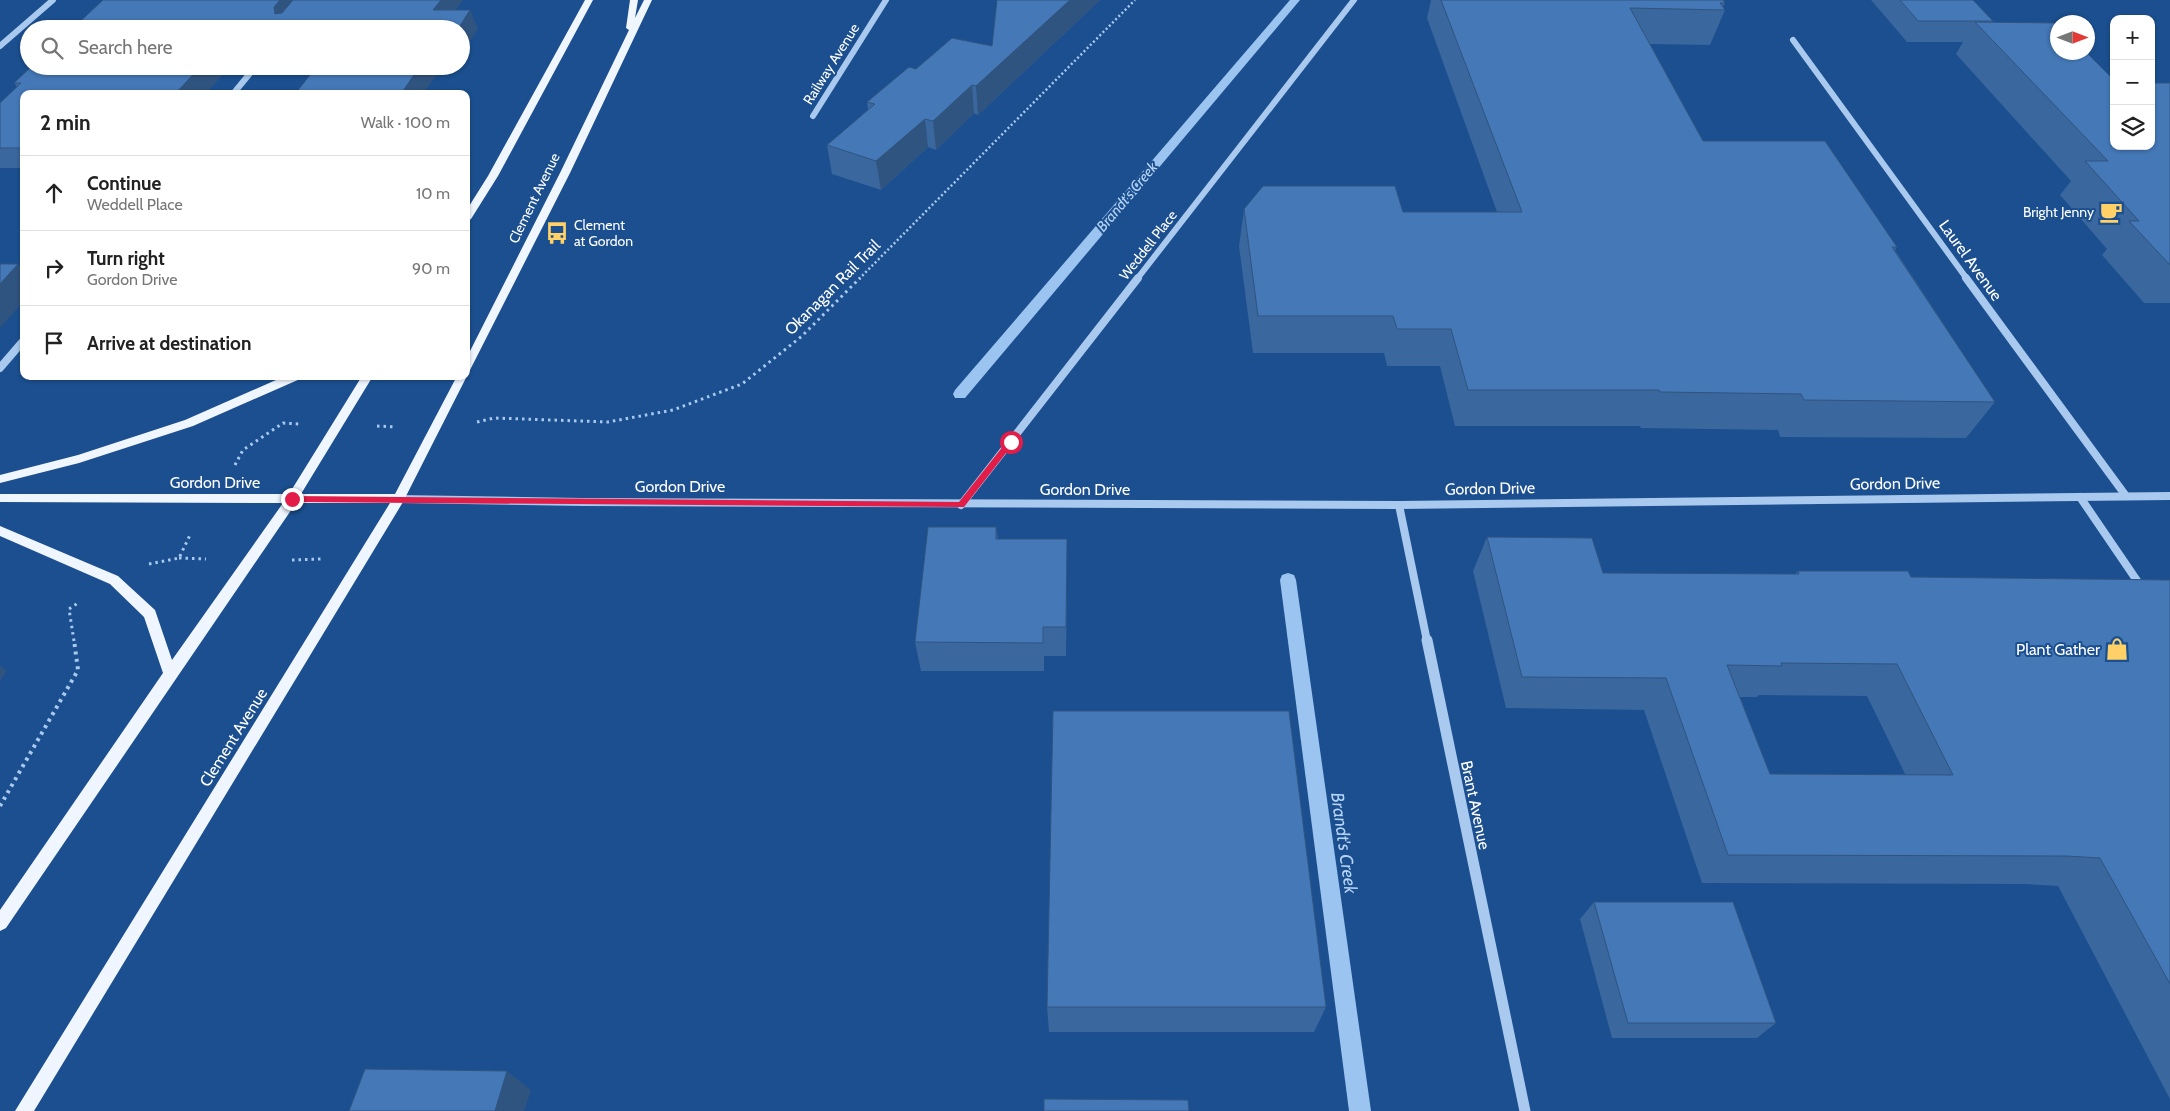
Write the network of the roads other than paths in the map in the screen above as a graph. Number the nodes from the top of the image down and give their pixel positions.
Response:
1 (53, 0) edge
2 (589, 0) edge
3 (634, 0) edge
4 (648, 0) edge
5 (886, 0) edge
6 (1354, 0) edge
7 (30, 20) edge
8 (20, 29) edge
9 (1793, 40) dead end
10 (628, 41) junction
11 (0, 46) edge
12 (249, 75) edge
13 (236, 90) edge
14 (813, 116) dead end
15 (470, 213) edge
16 (20, 345) edge
17 (470, 362) edge
18 (0, 368) edge
19 (287, 380) edge
20 (366, 380) edge
21 (461, 380) edge
22 (0, 479) edge
23 (2126, 496) junction
24 (2170, 496) edge
25 (2080, 497) junction
26 (0, 498) edge
27 (292, 499) junction
28 (399, 499) junction
29 (961, 504) junction
30 (1399, 505) junction
31 (0, 531) edge
32 (2148, 596) edge
33 (170, 674) junction
34 (0, 923) edge
35 (24, 1111) edge
36 (1525, 1111) edge

1 - 7 street
2 - 15 main road
3 - 10 main road, Clement Avenue
4 - 10 main road, Clement Avenue
5 - 14 street, Railway Avenue
6 - 29 street, Weddell Place
8 - 11 street
9 - 23 street, Laurel Avenue
10 - 17 main road, Clement Avenue
12 - 13 street
16 - 18 street
19 - 22 main road
20 - 27 main road
21 - 28 main road, Clement Avenue
23 - 24 street, Gordon Drive
23 - 25 street, Gordon Drive
25 - 30 street, Gordon Drive
25 - 32 street
26 - 27 main road, Gordon Drive
27 - 28 main road, Gordon Drive
27 - 33 main road
28 - 29 street, Gordon Drive
28 - 35 main road, Clement Avenue
29 - 30 street, Gordon Drive
30 - 36 street, Brant Avenue
31 - 33 main road
33 - 34 main road

